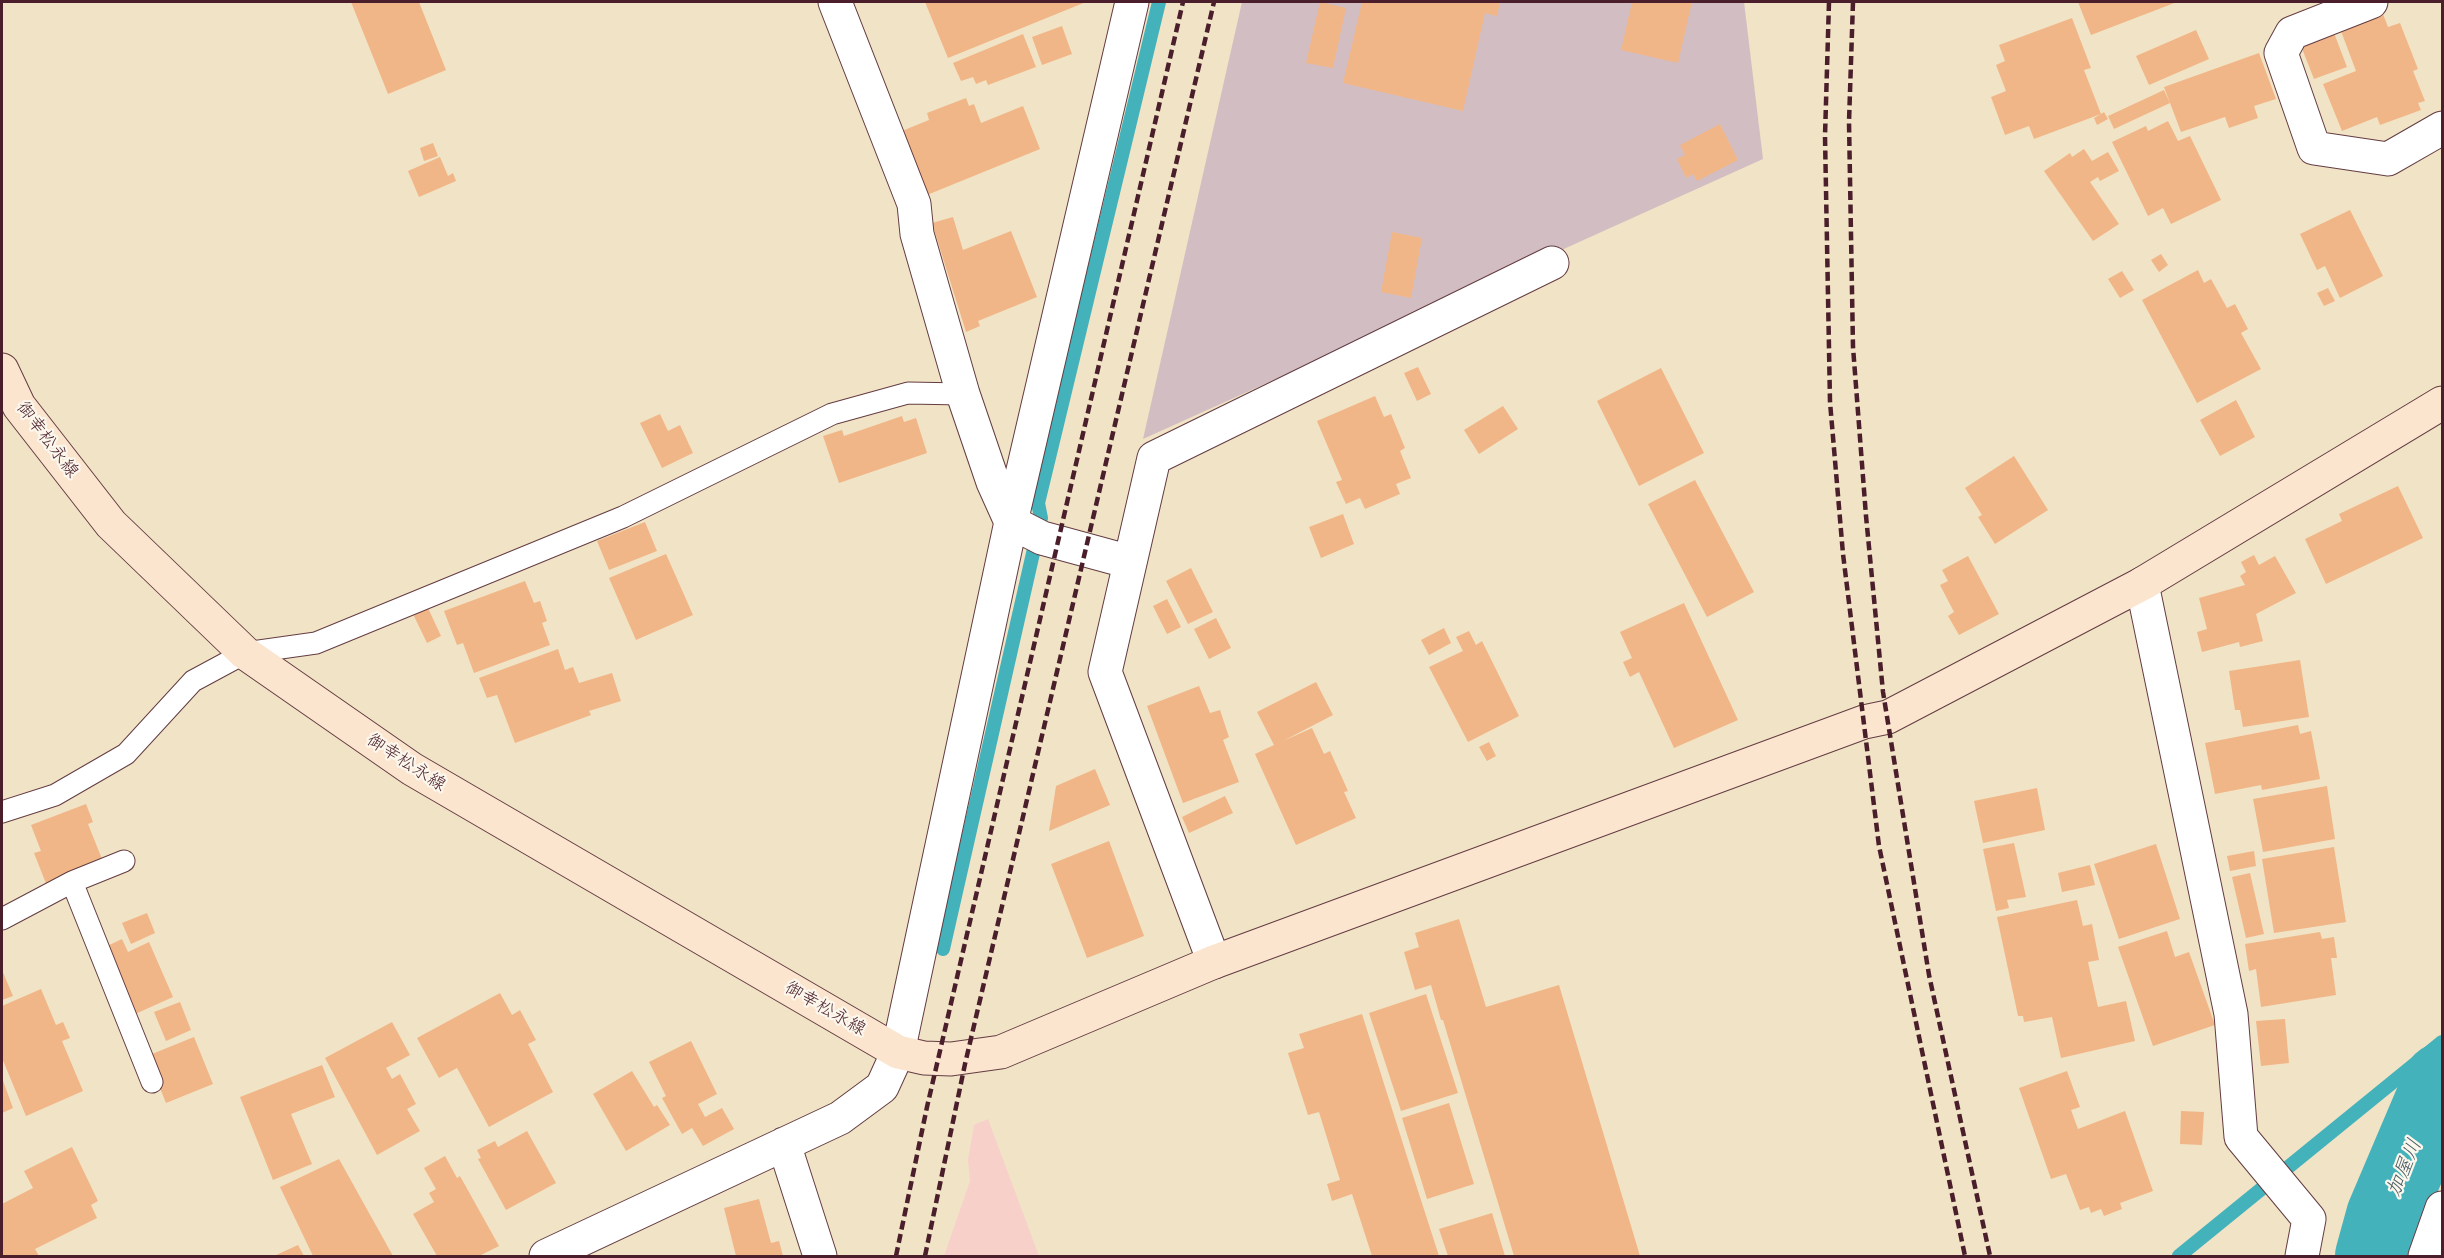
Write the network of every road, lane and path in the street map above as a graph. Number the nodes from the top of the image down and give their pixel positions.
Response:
1 (835, 2) edge
2 (1132, 2) edge
3 (2371, 2) edge
4 (2442, 128) edge
5 (1552, 263) dead end
6 (2, 370) edge
7 (963, 394) junction
8 (2442, 403) edge
9 (1029, 531) junction
10 (1130, 562) junction
11 (2142, 584) junction
12 (244, 653) junction
13 (2, 812) edge
14 (124, 861) dead end
15 (72, 882) junction
16 (2, 919) edge
17 (1214, 962) junction
18 (898, 1052) junction
19 (152, 1082) dead end
20 (784, 1144) junction
21 (2442, 1208) edge
22 (546, 1257) edge
23 (820, 1257) edge
24 (2302, 1257) edge
25 (2425, 1257) edge

1 - 7 street
2 - 9 street
3 - 4 street
5 - 10 street
6 - 12 street, 御幸松永線
7 - 9 street
7 - 12 lane
8 - 11 street, 御幸松永線
9 - 10 street
9 - 18 street
10 - 17 street
11 - 17 street, 御幸松永線
11 - 24 street
12 - 13 lane
12 - 18 street, 御幸松永線
14 - 15 lane
15 - 16 lane
15 - 19 lane
17 - 18 street, 御幸松永線
18 - 20 street
20 - 22 street
20 - 23 street
21 - 25 street

